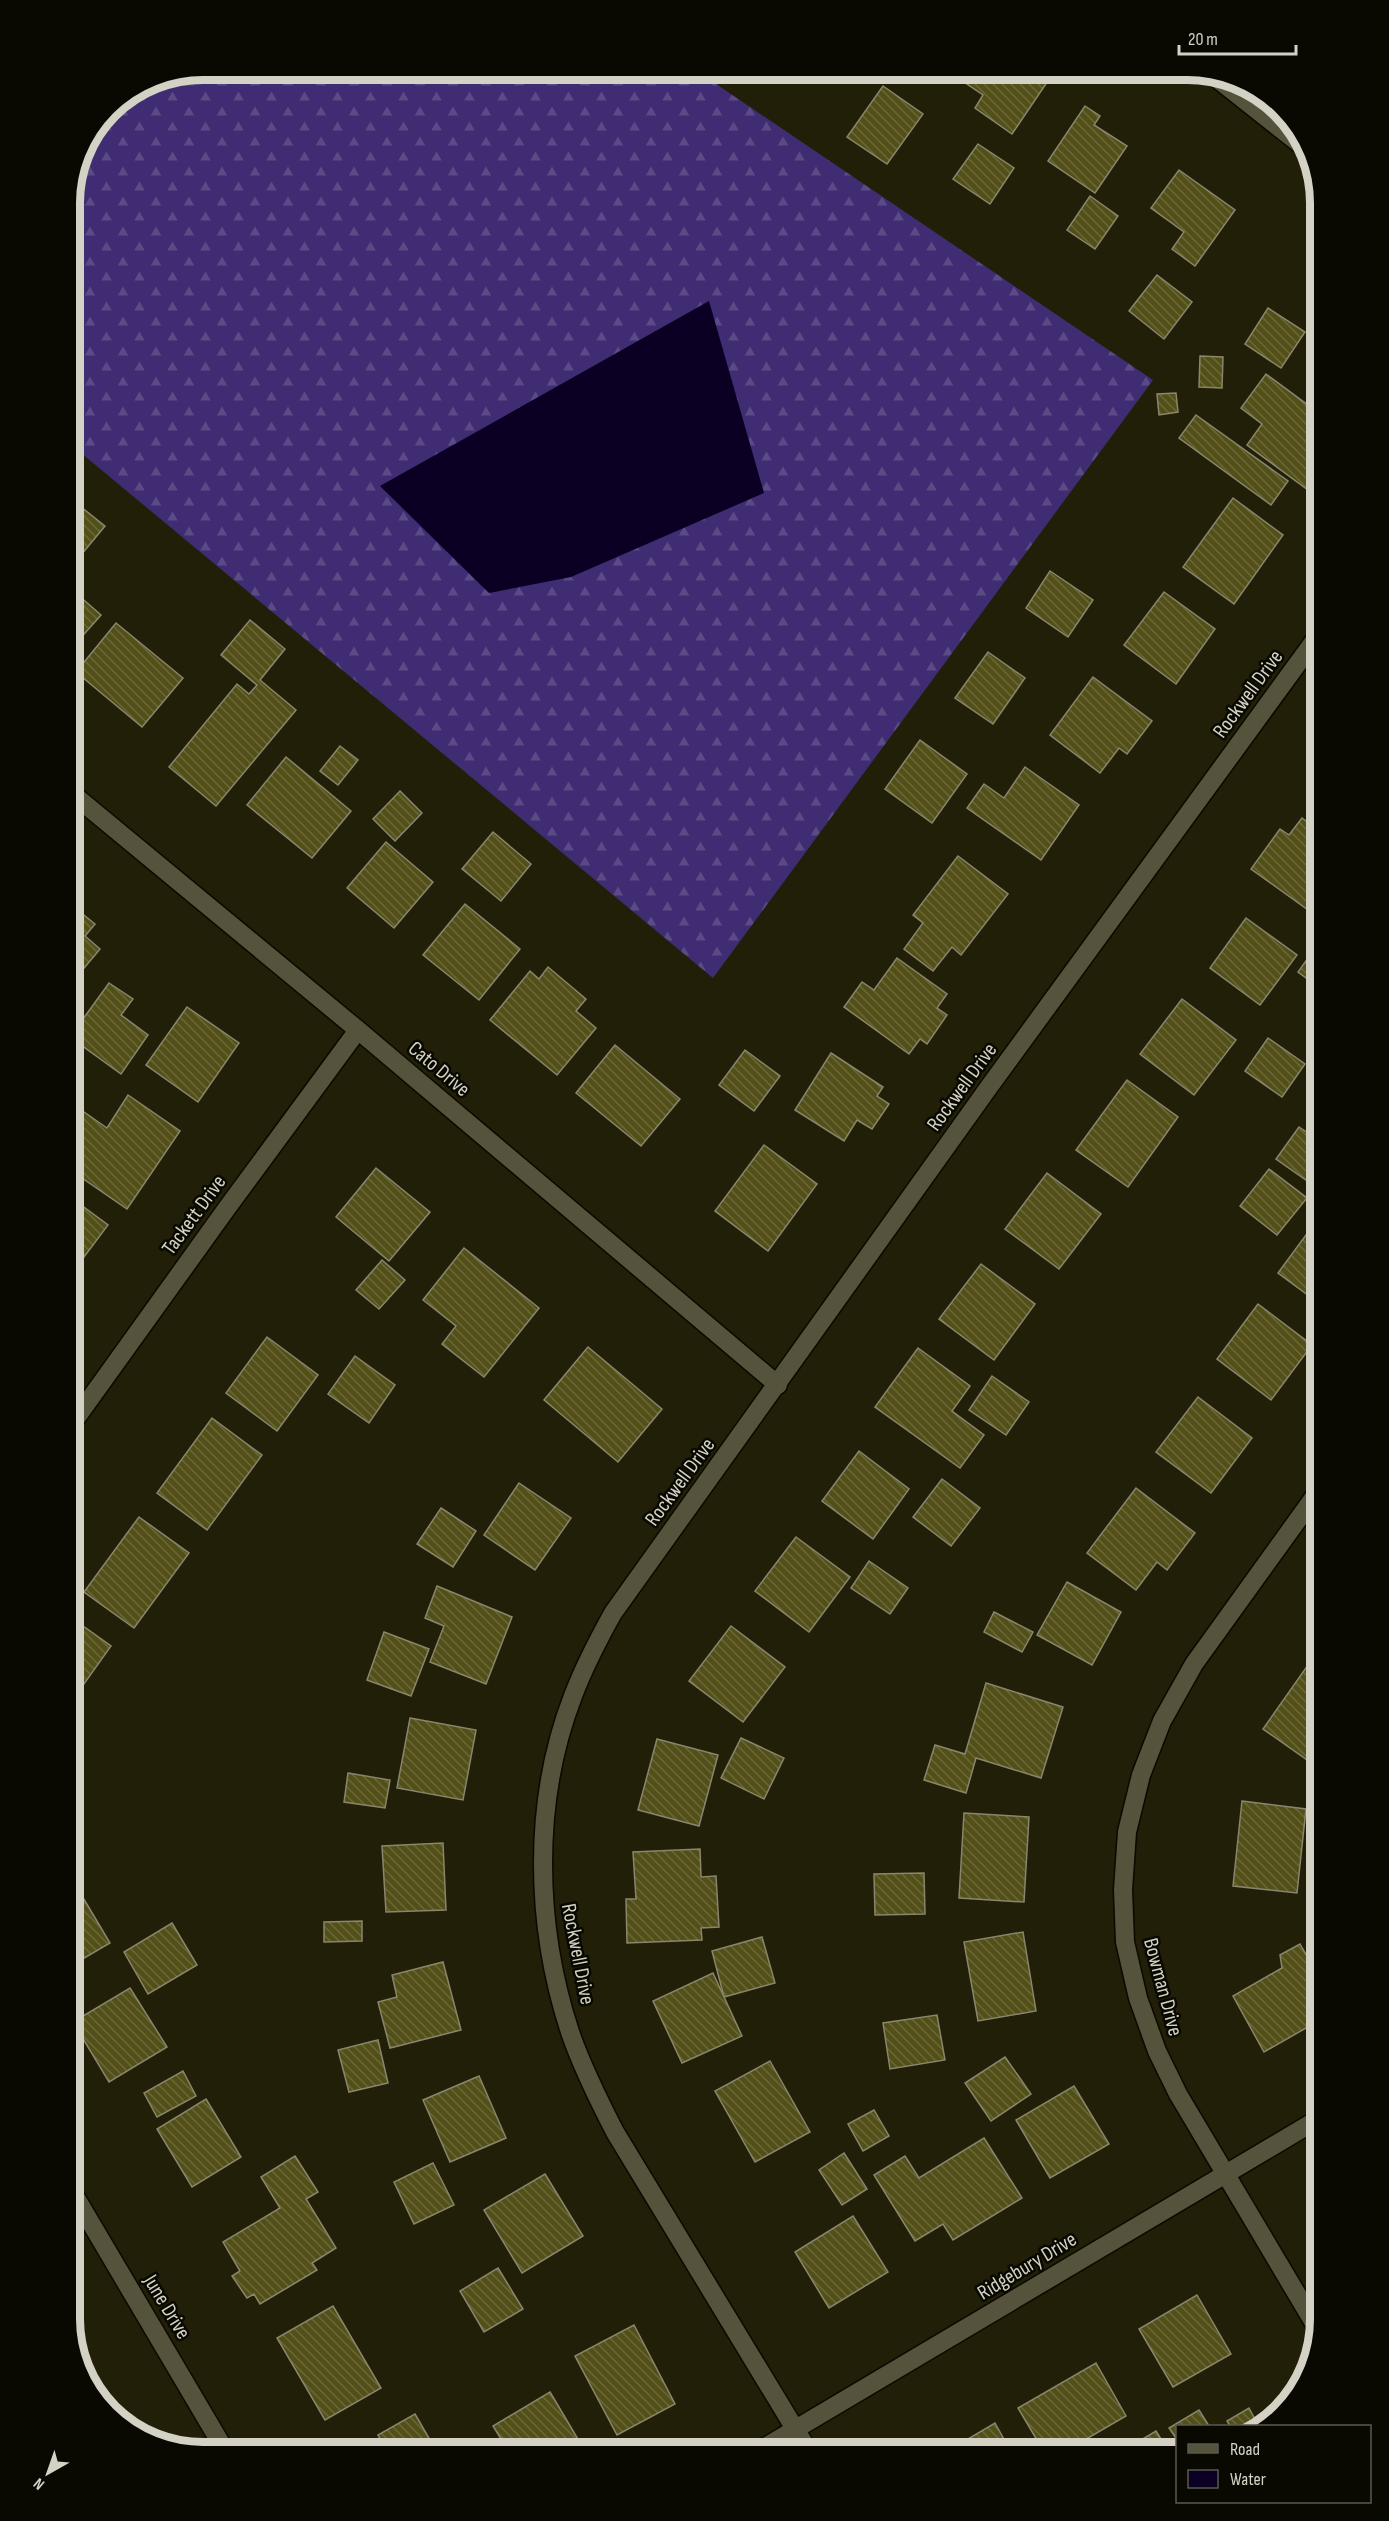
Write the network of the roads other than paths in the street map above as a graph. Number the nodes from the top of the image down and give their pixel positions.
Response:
1 (1227, 86) edge
2 (1289, 136) edge
3 (1310, 647) edge
4 (80, 800) edge
5 (358, 1030) junction
6 (778, 1384) junction
7 (80, 1413) edge
8 (1310, 1503) edge
9 (1310, 2124) edge
10 (1226, 2174) junction
11 (80, 2205) edge
12 (1310, 2316) edge
13 (795, 2429) junction
14 (220, 2441) edge
15 (774, 2442) edge
16 (803, 2442) edge

1 - 2 street
3 - 6 street, Rockwell Drive
4 - 5 street, Cato Drive
5 - 6 street, Cato Drive
5 - 7 street, Tackett Drive
6 - 13 street, Rockwell Drive
8 - 10 street, Bowman Drive
9 - 10 street, Ridgebury Drive
10 - 12 street, Bowman Drive
10 - 13 street, Ridgebury Drive
11 - 14 street, June Drive
13 - 15 street, Ridgebury Drive
13 - 16 street, Rockwell Drive

